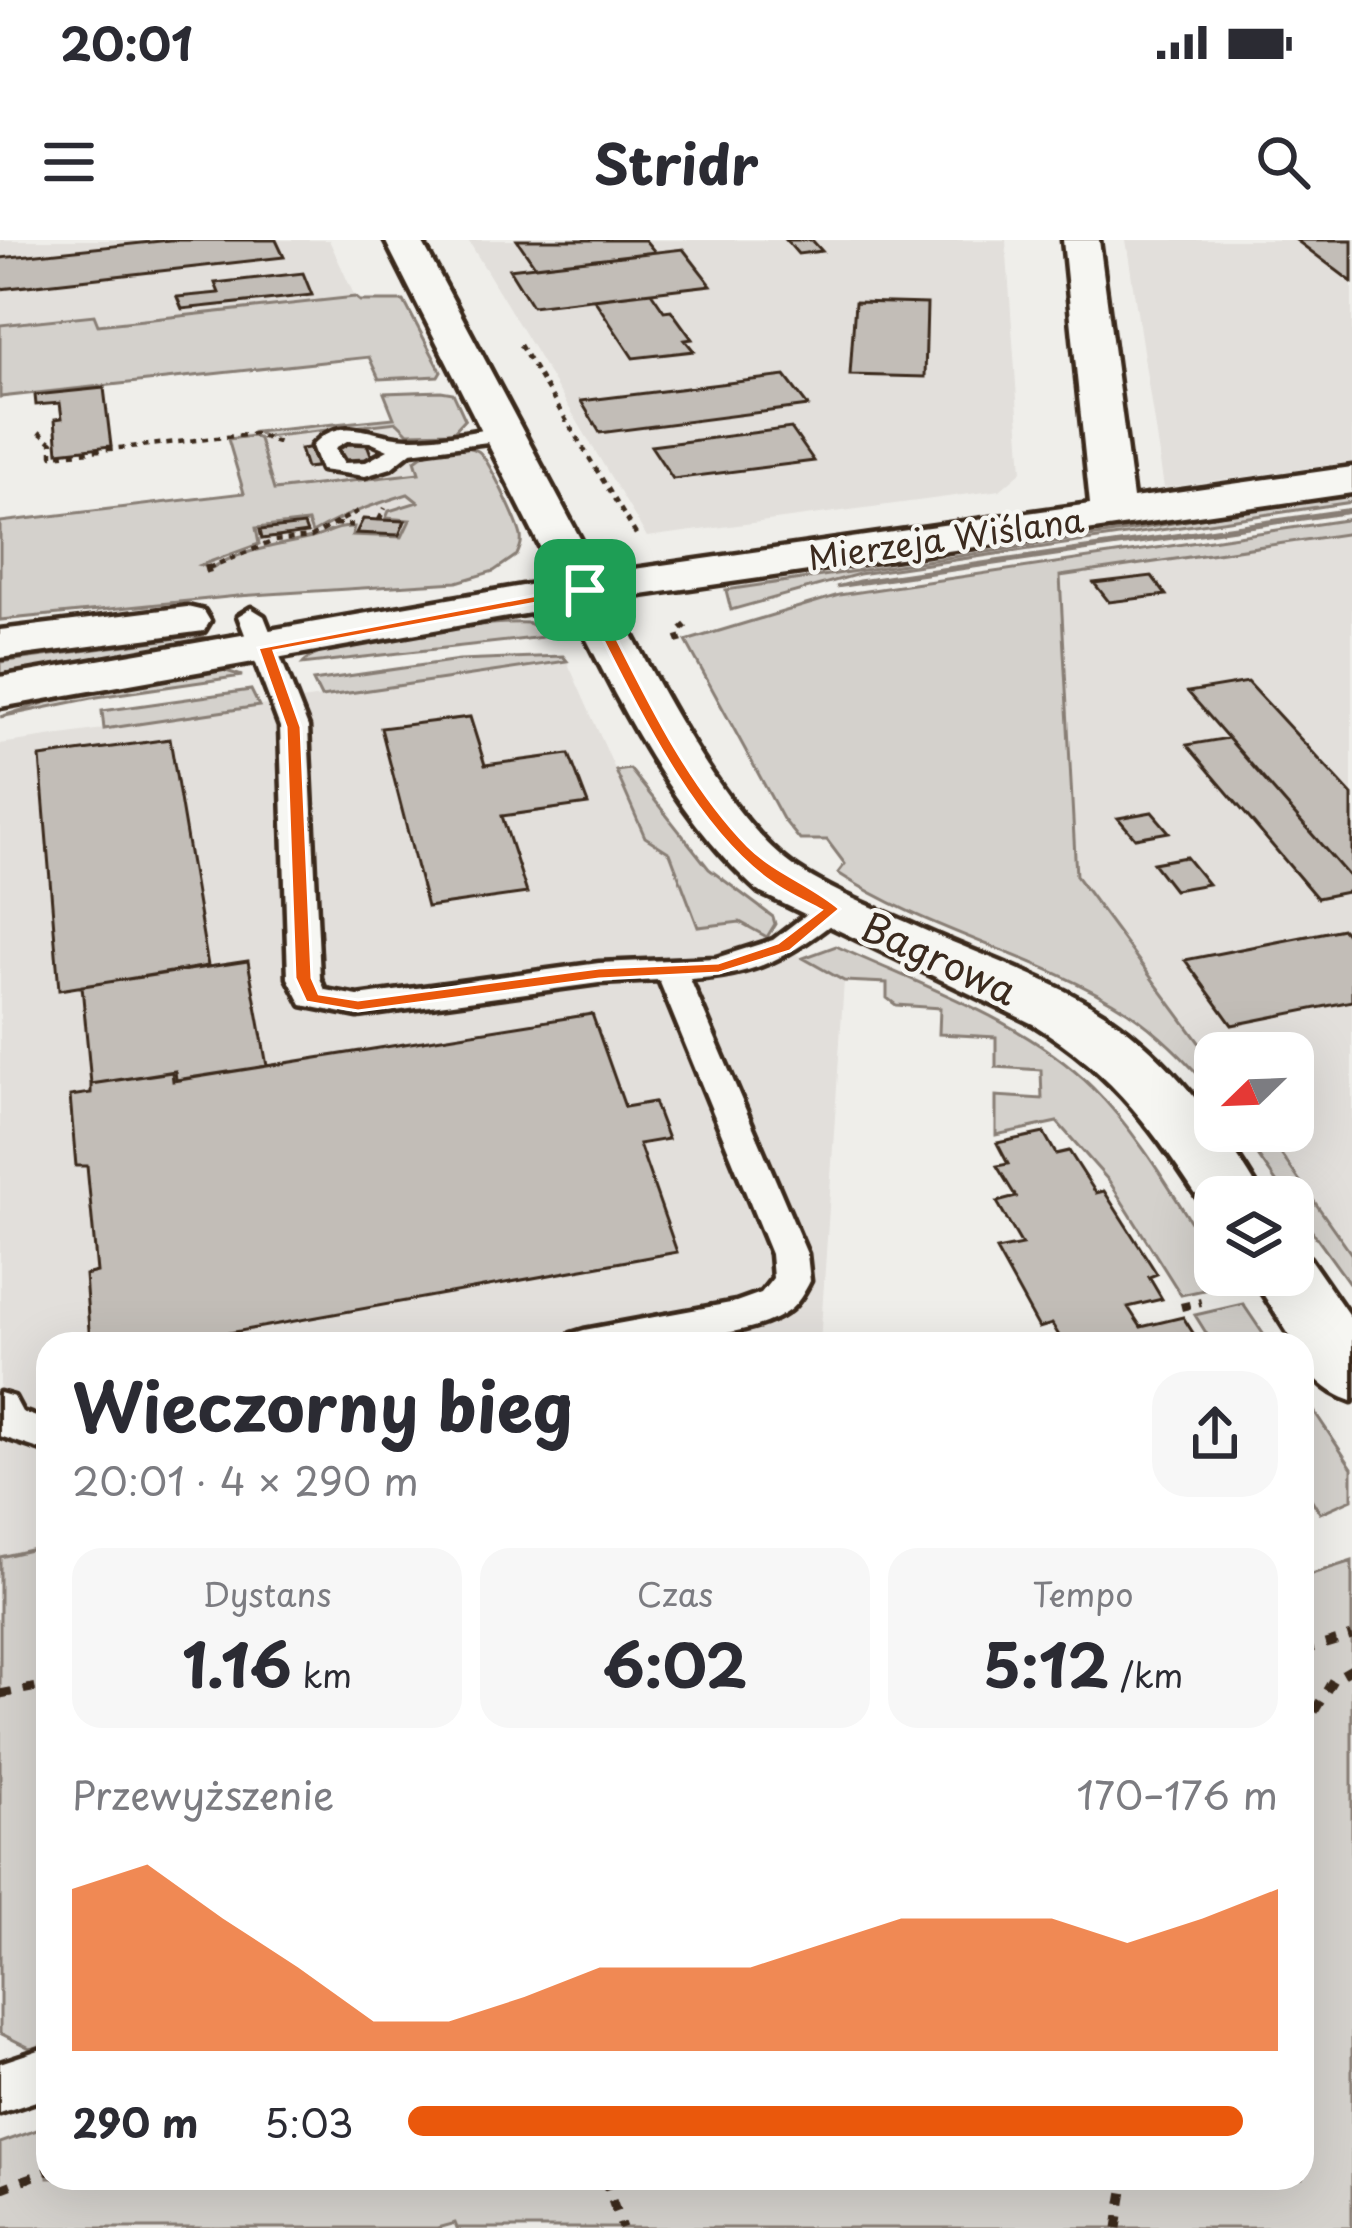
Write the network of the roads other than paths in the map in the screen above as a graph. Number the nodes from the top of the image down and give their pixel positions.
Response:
1 (403, 240) edge
2 (1081, 240) edge
3 (503, 434) junction
4 (400, 446) junction
5 (1352, 480) edge
6 (1113, 516) junction
7 (563, 593) junction
8 (258, 632) junction
9 (0, 644) edge
10 (0, 692) edge
11 (832, 909) junction
12 (671, 971) junction
13 (1217, 1176) edge
14 (1302, 1296) edge
15 (650, 1332) edge
16 (1344, 1349) edge
17 (0, 1408) edge
18 (36, 1433) edge
19 (36, 2076) edge
20 (0, 2088) edge

1 - 3 street, Bagrowa
2 - 6 street
3 - 4 lane
3 - 7 street, Bagrowa
4 - 4 lane
5 - 6 street, Mierzeja Wiślana
6 - 7 street, Mierzeja Wiślana
7 - 8 street, Mierzeja Wiślana
7 - 11 street, Bagrowa
8 - 9 street, Mierzeja Wiślana
8 - 10 street, Mierzeja Wiślana
8 - 12 lane
11 - 12 lane
11 - 13 street, Bagrowa
12 - 15 lane
14 - 16 street
17 - 18 lane
19 - 20 lane

